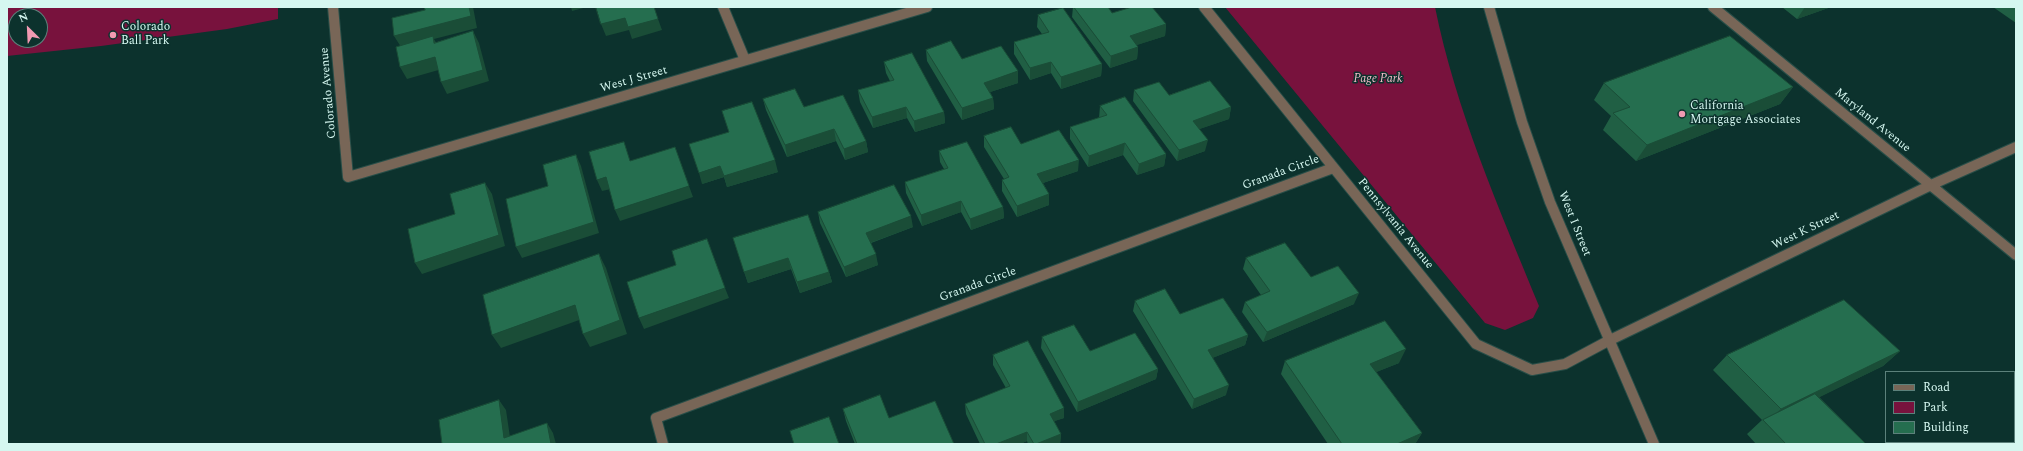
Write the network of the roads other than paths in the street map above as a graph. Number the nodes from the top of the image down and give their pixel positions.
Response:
1 (333, 7) edge
2 (723, 7) edge
3 (927, 7) edge
4 (1204, 7) edge
5 (1489, 7) edge
6 (1713, 7) edge
7 (745, 60) junction
8 (2016, 147) edge
9 (1333, 168) junction
10 (348, 177) joint
11 (1931, 185) junction
12 (2016, 255) edge
13 (1608, 341) junction
14 (663, 444) edge
15 (1654, 444) edge

1 - 10 street, Colorado Avenue
2 - 7 street
3 - 7 street, West J Street
4 - 9 street, Pennsylvania Avenue
5 - 13 street, West I Street
6 - 11 street, Maryland Avenue
7 - 10 street, West J Street
8 - 11 street, West K Street
9 - 13 street, Pennsylvania Avenue
9 - 14 street, Granada Circle
11 - 12 street, Maryland Avenue
11 - 13 street, West K Street
13 - 15 street, West I Street

